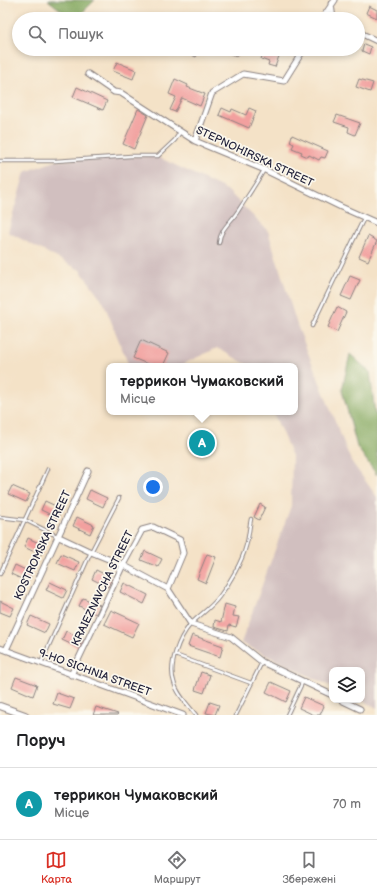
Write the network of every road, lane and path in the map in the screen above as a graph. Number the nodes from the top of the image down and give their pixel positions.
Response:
1 (333, 2) edge
2 (327, 12) edge
3 (365, 35) edge
4 (377, 41) edge
5 (300, 56) edge
6 (88, 74) dead end
7 (181, 131) junction
8 (195, 141) junction
9 (0, 161) edge
10 (265, 170) junction
11 (364, 218) junction
12 (377, 223) edge
13 (219, 243) dead end
14 (312, 326) dead end
15 (48, 469) dead end
16 (88, 471) dead end
17 (119, 498) dead end
18 (0, 517) edge
19 (251, 519) dead end
20 (25, 520) junction
21 (57, 536) junction
22 (91, 552) junction
23 (123, 565) junction
24 (0, 574) edge
25 (168, 589) junction
26 (191, 624) junction
27 (3, 649) edge
28 (175, 655) junction
29 (262, 662) junction
30 (40, 663) junction
31 (71, 675) junction
32 (304, 681) junction
33 (251, 683) junction
34 (329, 694) edge
35 (347, 703) edge
36 (0, 706) edge
37 (360, 709) dead end
38 (9, 712) edge
39 (25, 715) edge
40 (183, 715) edge
41 (196, 715) edge
42 (236, 715) edge
43 (287, 715) edge

1 - 2 street
3 - 4 street
5 - 8 street
6 - 7 street, STEPNOHIRSKA STREET
7 - 8 street, STEPNOHIRSKA STREET
7 - 9 lane
8 - 10 street, STEPNOHIRSKA STREET
10 - 11 street, STEPNOHIRSKA STREET
10 - 13 lane
11 - 12 street, STEPNOHIRSKA STREET
11 - 14 lane
15 - 20 lane
16 - 21 street, KOSTROMSKA STREET
17 - 22 lane
18 - 20 lane
19 - 26 lane
20 - 21 lane
20 - 24 lane
21 - 22 street
21 - 27 street, KOSTROMSKA STREET
22 - 23 street
22 - 30 lane
23 - 25 street
23 - 25 street, KRAIEZNAVCHA STREET
23 - 31 street, KRAIEZNAVCHA STREET
25 - 26 street
26 - 28 lane
26 - 29 street
27 - 30 street, 9-HO SICHNIA STREET
28 - 33 lane
28 - 41 lane
29 - 32 street
29 - 33 lane
30 - 31 street, 9-HO SICHNIA STREET
31 - 40 street, 9-HO SICHNIA STREET
32 - 34 street
32 - 43 lane
33 - 42 lane
35 - 37 street
36 - 38 street
38 - 39 street

